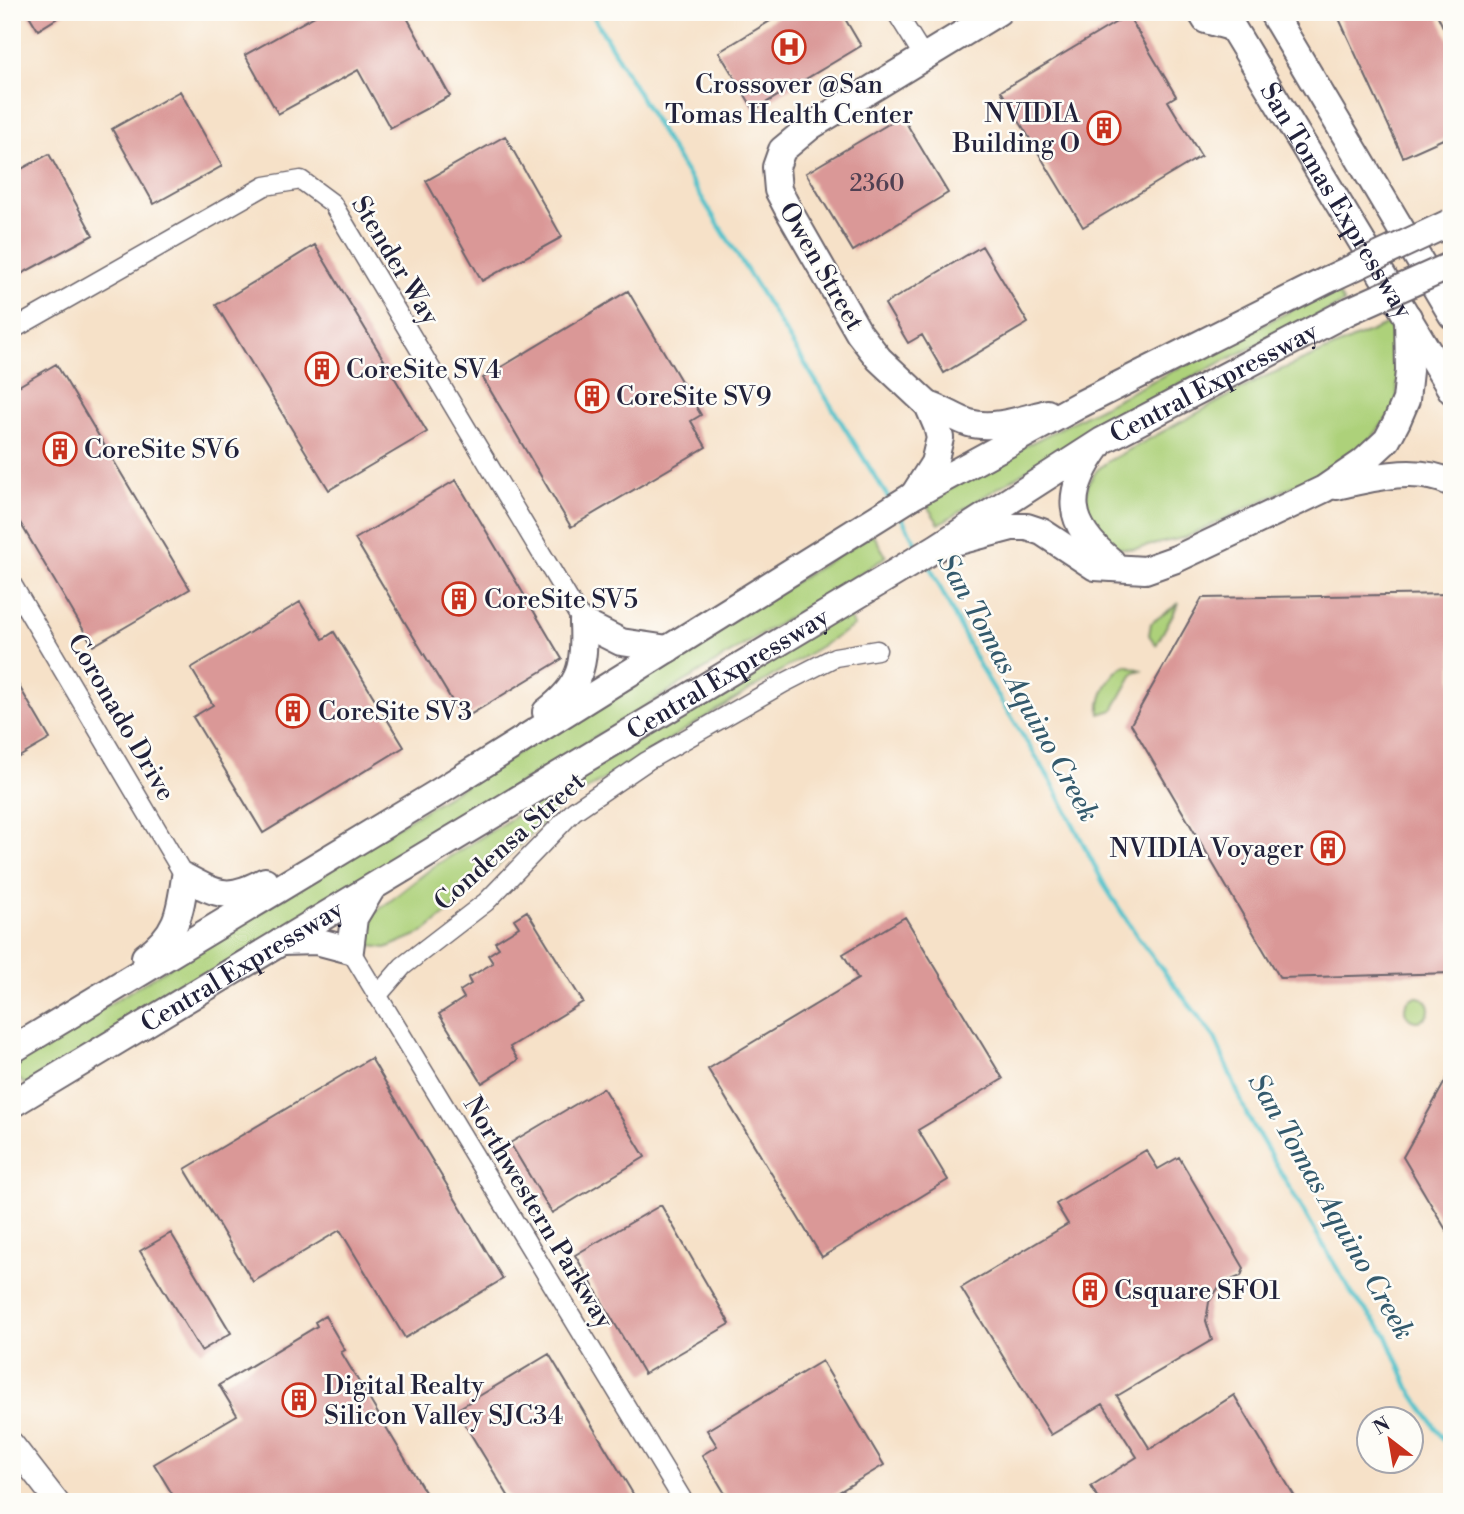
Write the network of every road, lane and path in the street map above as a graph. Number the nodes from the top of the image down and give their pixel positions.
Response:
1 (896, 12) edge
2 (998, 12) edge
3 (1201, 12) edge
4 (1272, 12) edge
5 (1227, 19) edge
6 (924, 57) junction
7 (1450, 223) edge
8 (1452, 265) edge
9 (1450, 311) edge
10 (1408, 317) junction
11 (12, 330) edge
12 (1452, 391) edge
13 (928, 405) junction
14 (1079, 405) junction
15 (1102, 441) junction
16 (1452, 483) edge
17 (1324, 489) junction
18 (914, 495) junction
19 (936, 548) junction
20 (1121, 569) junction
21 (12, 584) edge
22 (583, 622) junction
23 (668, 649) junction
24 (877, 650) dead end
25 (434, 795) junction
26 (185, 877) junction
27 (373, 885) junction
28 (279, 942) junction
29 (349, 950) junction
30 (376, 996) junction
31 (67, 1016) junction
32 (12, 1051) edge
33 (12, 1104) edge
34 (12, 1444) edge
35 (57, 1502) edge
36 (684, 1502) edge

1 - 6 street
2 - 6 highway, Owen Street
3 - 5 highway
4 - 9 highway, San Tomas Expressway
5 - 10 highway, San Tomas Expressway
6 - 13 highway, Owen Street
7 - 14 highway, Central Expressway, bridge
8 - 15 highway, Central Expressway, bridge
10 - 12 highway, San Tomas Expressway
10 - 17 highway
11 - 22 street, Stender Way
13 - 14 highway
13 - 18 highway
14 - 18 highway, Central Expressway
15 - 19 highway, Central Expressway
15 - 20 highway
16 - 17 highway
17 - 20 highway
18 - 23 highway, Central Expressway
19 - 20 highway
19 - 27 highway, Central Expressway
21 - 26 street, Coronado Drive
22 - 23 highway
22 - 25 highway
23 - 25 highway, Central Expressway
24 - 30 street, Condensa Street
25 - 26 highway
25 - 31 highway, Central Expressway
26 - 31 highway
27 - 28 highway, Central Expressway
27 - 29 highway
28 - 29 highway
28 - 33 highway, Central Expressway
29 - 30 street, Northwestern Parkway
30 - 36 street, Northwestern Parkway
31 - 32 highway, Central Expressway
34 - 35 main road

